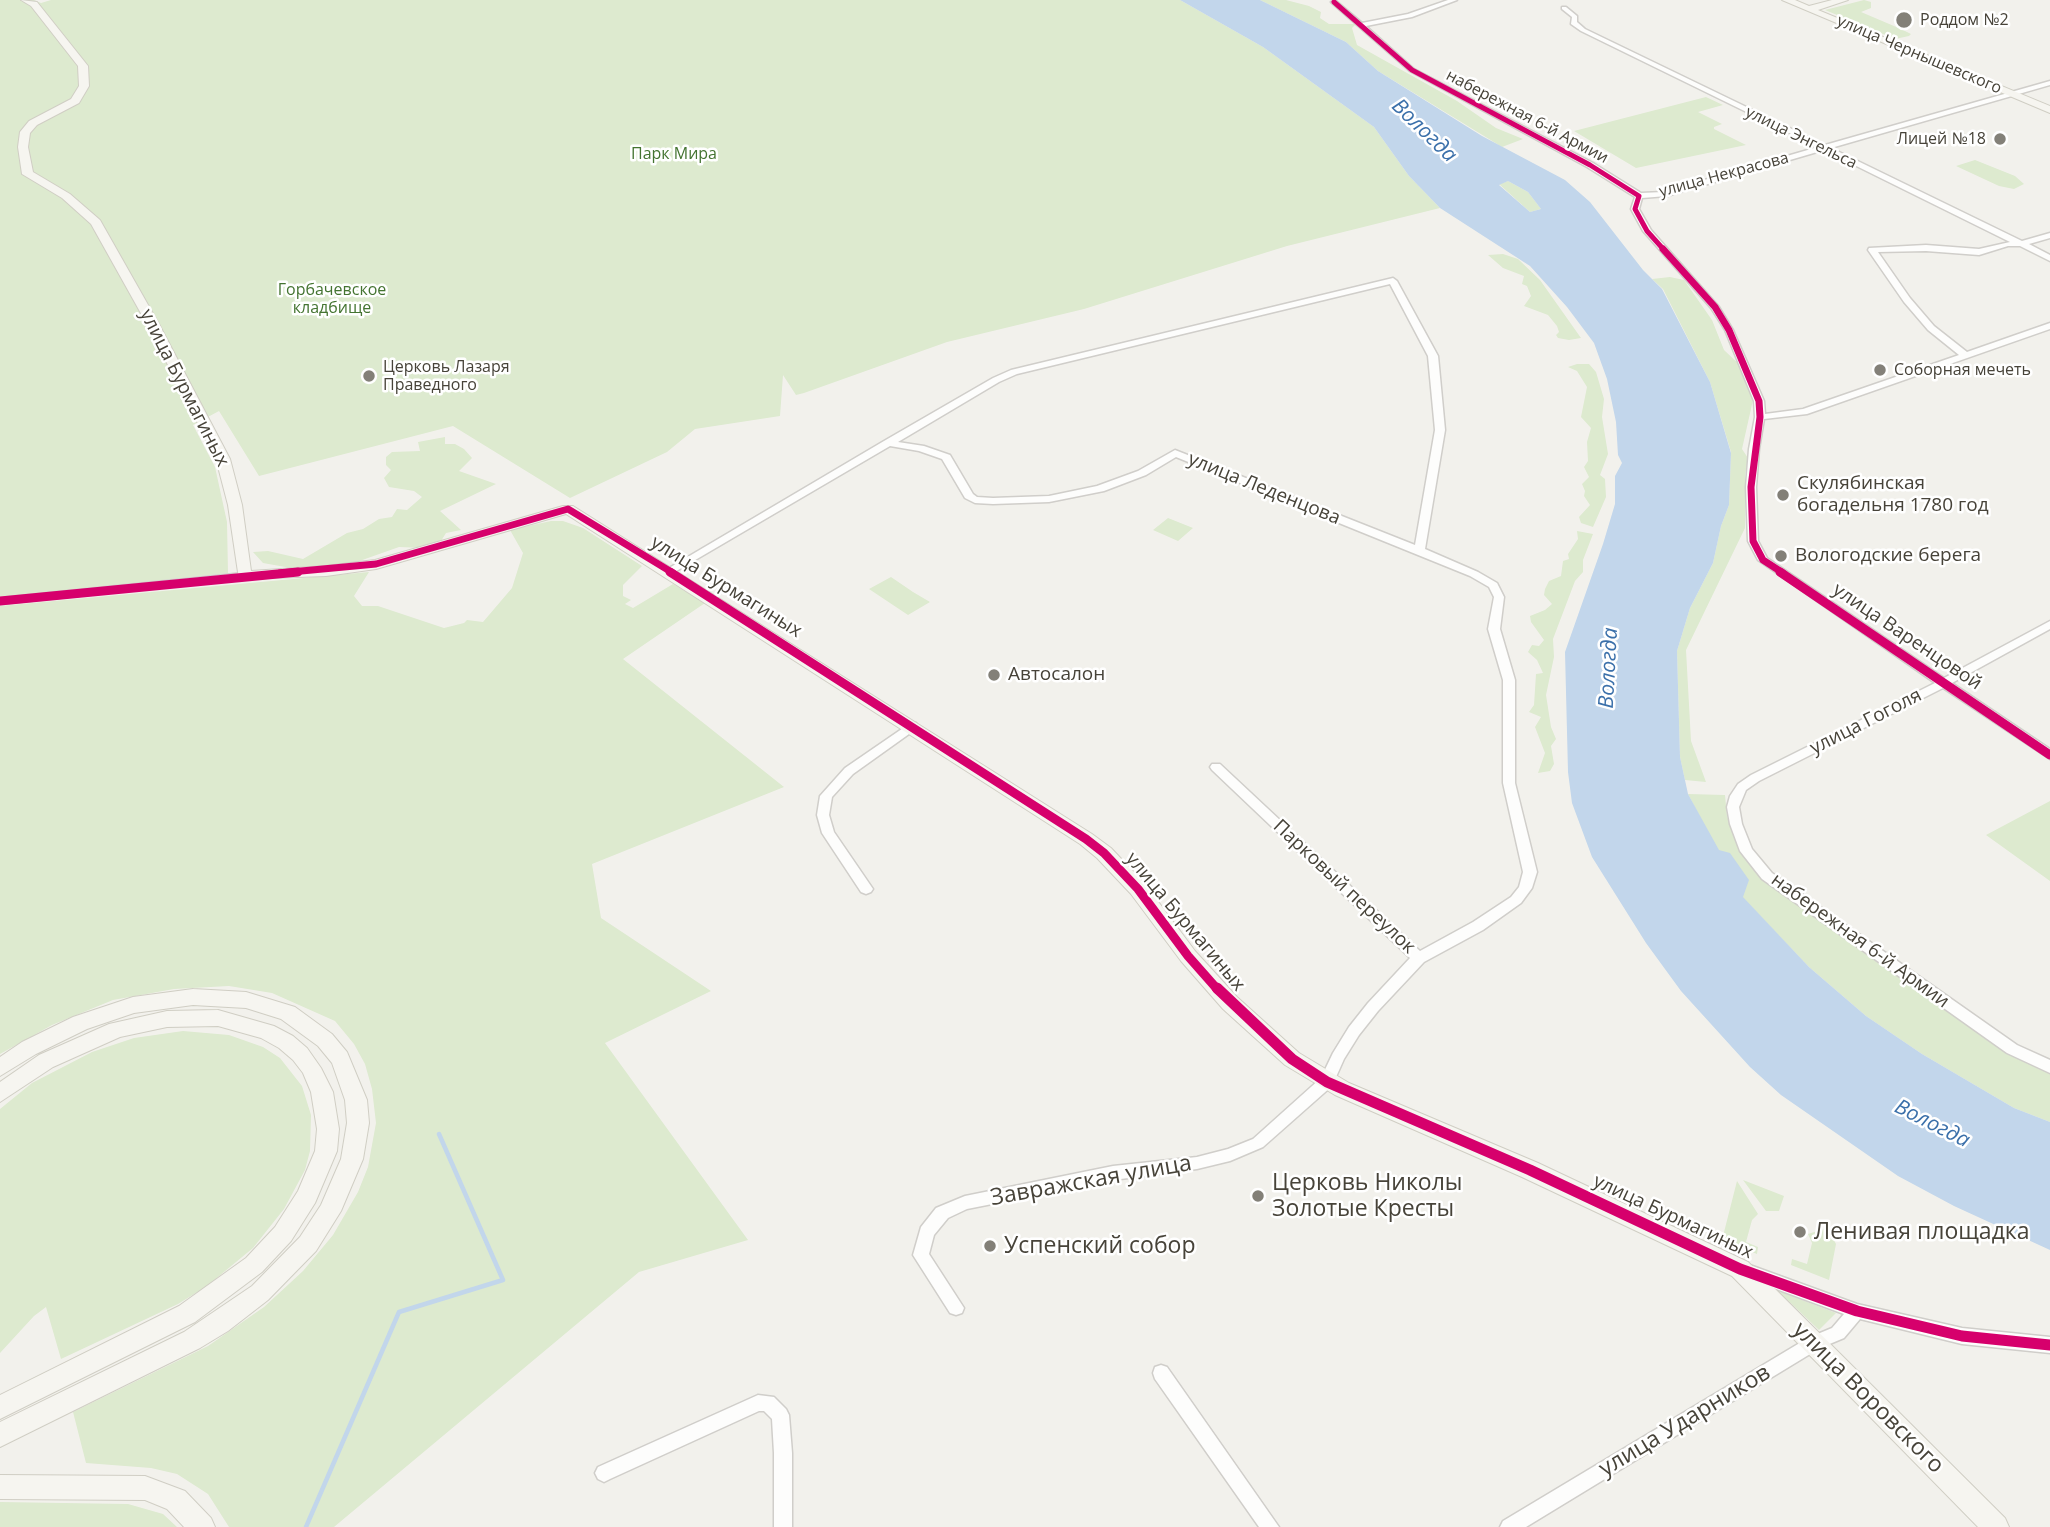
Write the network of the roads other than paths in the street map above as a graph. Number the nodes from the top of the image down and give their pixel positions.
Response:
1 (26, 0) edge
2 (1454, 0) edge
3 (1787, 0) edge
4 (1843, 0) edge
5 (1334, 2) dead end
6 (1564, 8) dead end
7 (1809, 9) junction
8 (1362, 25) junction
9 (2050, 83) edge
10 (2011, 94) junction
11 (2050, 110) edge
12 (1820, 148) junction
13 (1639, 196) junction
14 (2050, 235) edge
15 (2021, 244) junction
16 (2050, 258) edge
17 (2050, 326) edge
18 (1966, 356) junction
19 (1760, 417) junction
20 (887, 443) junction
21 (1419, 551) junction
22 (670, 571) junction
23 (244, 576) junction
24 (0, 601) edge
25 (2050, 624) edge
26 (1944, 683) junction
27 (912, 726) junction
28 (2050, 755) edge
29 (1216, 767) dead end
30 (1755, 778) joint
31 (866, 889) dead end
32 (1419, 958) junction
33 (2050, 1067) edge
34 (0, 1068) edge
35 (1327, 1082) junction
36 (0, 1093) edge
37 (1740, 1269) junction
38 (957, 1308) dead end
39 (1857, 1311) junction
40 (1814, 1343) junction
41 (2050, 1345) edge
42 (1161, 1373) dead end
43 (0, 1407) edge
44 (0, 1435) edge
45 (604, 1473) dead end
46 (0, 1486) edge
47 (202, 1527) edge
48 (783, 1527) edge
49 (1270, 1527) edge
50 (1509, 1527) edge
51 (1996, 1527) edge

1 - 23 street, улица Бурмагиных
2 - 8 street
3 - 7 street, улица Чернышевского
4 - 7 street
5 - 8 street, набережная 6-й Армии
6 - 12 street, улица Энгельса
7 - 10 street, улица Чернышевского
8 - 13 street, набережная 6-й Армии
9 - 10 street, улица Некрасова
10 - 11 street, улица Чернышевского
10 - 12 street, улица Некрасова
12 - 13 street, улица Некрасова
12 - 15 street, улица Энгельса
13 - 19 street
14 - 15 street
15 - 16 street, улица Энгельса
15 - 18 street
17 - 18 street
18 - 19 street
19 - 26 street, улица Варенцовой
20 - 21 street, улица Леденцова
20 - 21 street
20 - 22 street
21 - 32 street, улица Леденцова
22 - 23 street, улица Бурмагиных
22 - 27 street, улица Бурмагиных
23 - 24 street
25 - 26 street, улица Гоголя
26 - 28 street, улица Варенцовой
26 - 30 street, улица Гоголя
27 - 31 street
27 - 35 street, улица Бурмагиных
29 - 32 street, Парковый переулок
30 - 33 street, набережная 6-й Армии
32 - 35 street, Парковый переулок
34 - 44 street
35 - 37 street, улица Бурмагиных
35 - 38 street, Завражская улица
36 - 43 street
37 - 39 street, улица Бурмагиных
37 - 40 street, улица Воровского
39 - 40 street, улица Ударников
39 - 41 street, улица Бурмагиных
40 - 50 street, улица Ударников
40 - 51 street, улица Воровского
42 - 49 street
45 - 48 street
46 - 47 street

